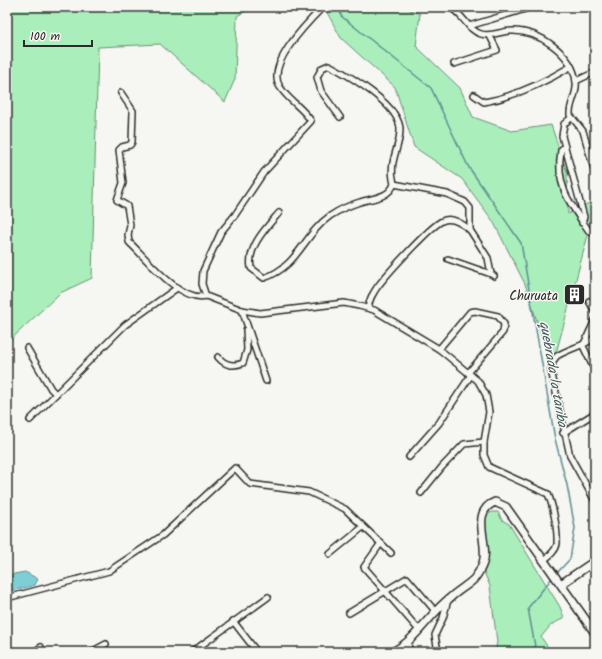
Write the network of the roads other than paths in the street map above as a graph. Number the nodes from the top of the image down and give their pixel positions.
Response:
1 (323, 7) edge
2 (449, 7) edge
3 (532, 7) edge
4 (468, 26) junction
5 (490, 36) junction
6 (454, 64) dead end
7 (570, 67) junction
8 (595, 72) edge
9 (576, 81) junction
10 (121, 93) dead end
11 (474, 95) dead end
12 (340, 117) dead end
13 (571, 118) junction
14 (564, 147) junction
15 (595, 173) edge
16 (394, 184) junction
17 (279, 213) dead end
18 (582, 223) junction
19 (470, 230) junction
20 (595, 232) edge
21 (448, 259) dead end
22 (176, 288) junction
23 (206, 296) junction
24 (589, 301) dead end
25 (368, 308) junction
26 (242, 310) junction
27 (595, 312) edge
28 (595, 320) edge
29 (246, 324) junction
30 (595, 338) edge
31 (583, 346) junction
32 (27, 348) dead end
33 (439, 349) junction
34 (218, 357) dead end
35 (595, 371) edge
36 (469, 374) junction
37 (266, 380) dead end
38 (56, 394) junction
39 (595, 412) edge
40 (30, 420) dead end
41 (563, 433) junction
42 (484, 442) junction
43 (409, 457) dead end
44 (595, 488) edge
45 (590, 492) junction
46 (421, 493) dead end
47 (595, 501) edge
48 (363, 527) junction
49 (381, 544) junction
50 (392, 553) dead end
51 (330, 554) dead end
52 (595, 560) edge
53 (544, 561) junction
54 (562, 584) junction
55 (386, 591) junction
56 (268, 596) dead end
57 (7, 598) edge
58 (449, 598) junction
59 (436, 612) junction
60 (349, 613) dead end
61 (233, 621) junction
62 (419, 630) junction
63 (595, 632) edge
64 (408, 641) junction
65 (106, 644) dead end
66 (41, 647) dead end
67 (34, 652) edge
68 (91, 652) edge
69 (192, 652) edge
70 (257, 652) edge
71 (392, 652) edge
72 (409, 652) edge
73 (438, 652) edge

1 - 23 street
2 - 4 street
3 - 4 street
4 - 5 street
5 - 6 street
5 - 7 street
7 - 9 street
7 - 11 street
8 - 9 street
9 - 13 street
10 - 22 street
12 - 16 street
13 - 14 street
13 - 15 street
14 - 18 street
14 - 18 street
16 - 17 street
16 - 19 street
18 - 20 street
19 - 21 street
19 - 25 street
22 - 23 street
22 - 38 street
23 - 26 street
24 - 27 street
25 - 26 street
25 - 33 street
26 - 29 street
28 - 31 street
29 - 34 street
29 - 37 street
30 - 31 street
31 - 35 street
31 - 41 street
32 - 38 street
33 - 36 street
33 - 36 street
36 - 42 street
36 - 43 street
38 - 40 street
39 - 41 street
41 - 45 street
42 - 46 street
42 - 53 street
44 - 45 street
45 - 47 street
48 - 49 street
48 - 51 street
48 - 57 street
49 - 50 street
49 - 55 street
52 - 54 main road
53 - 54 main road
53 - 58 main road
54 - 63 main road
55 - 59 street
55 - 60 street
55 - 62 street
56 - 61 street
58 - 59 main road
58 - 73 street
59 - 62 main road
61 - 69 street
61 - 70 street
62 - 64 main road
64 - 71 main road
64 - 72 street
65 - 68 street
66 - 67 street

